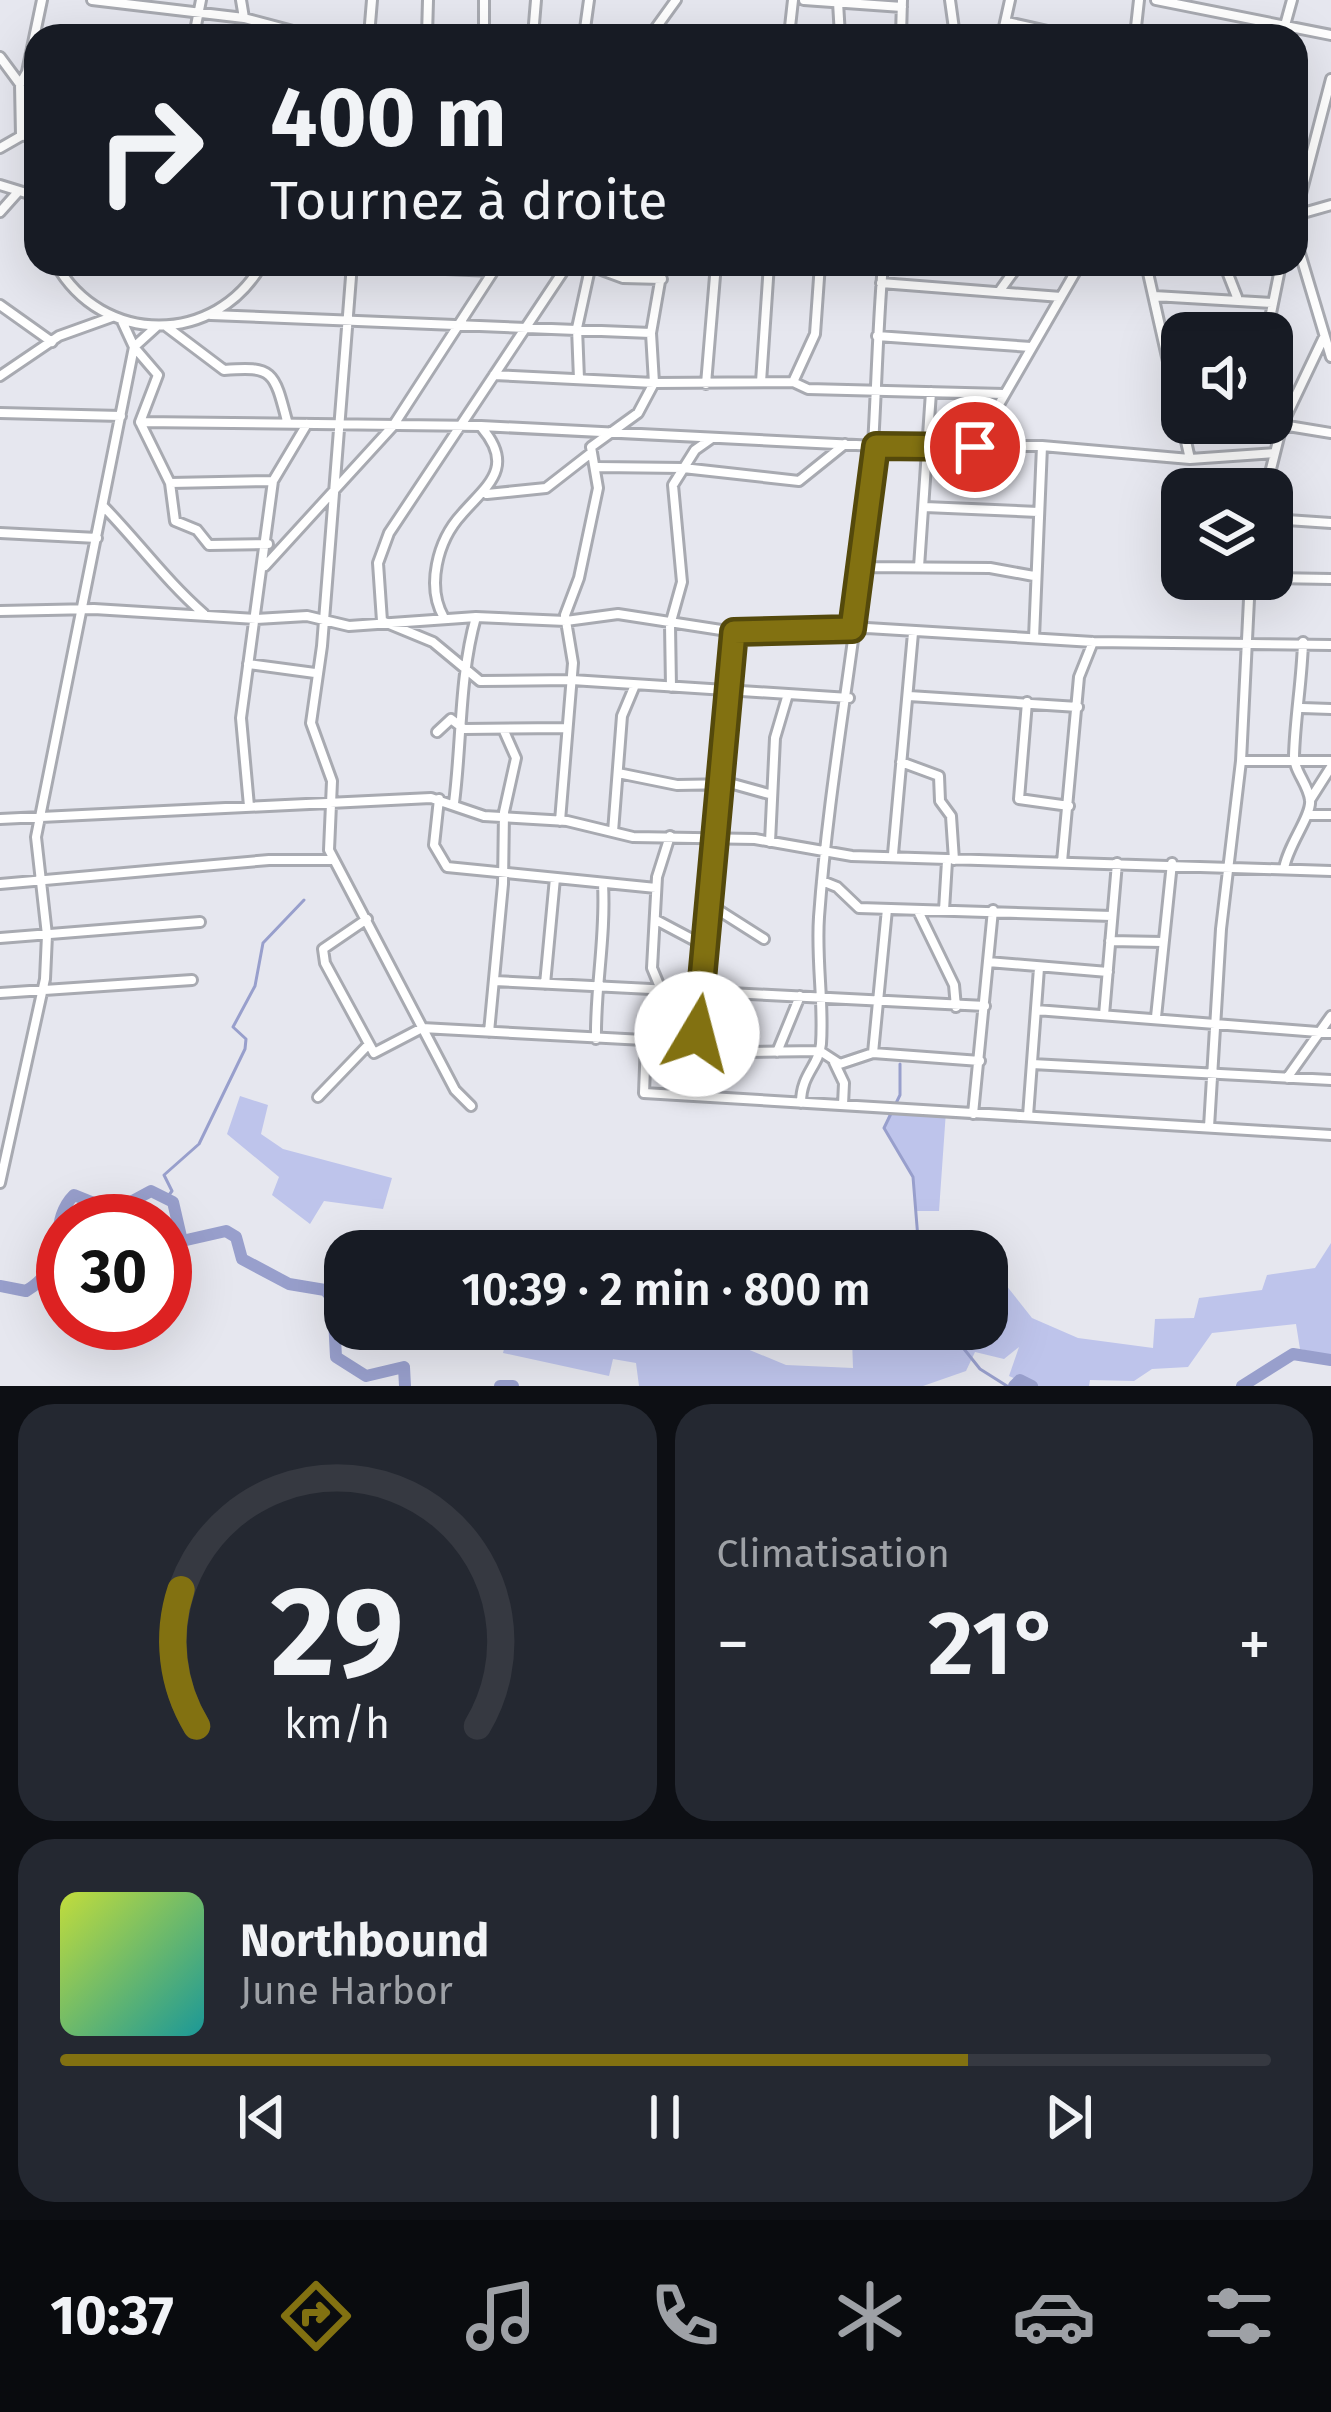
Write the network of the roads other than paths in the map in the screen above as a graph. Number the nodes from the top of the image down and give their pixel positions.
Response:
1 (92, 0) edge
2 (201, 0) edge
3 (241, 0) edge
4 (804, 0) edge
5 (1010, 0) edge
6 (1157, 0) edge
7 (1292, 0) edge
8 (838, 2) edge
9 (902, 3) edge
10 (150, 4) edge
11 (1212, 4) edge
12 (198, 15) junction
13 (244, 18) junction
14 (1007, 22) joint
15 (196, 24) edge
16 (267, 24) edge
17 (1016, 24) edge
18 (1285, 24) joint
19 (0, 57) edge
20 (24, 77) edge
21 (1331, 79) edge
22 (20, 84) junction
23 (21, 136) junction
24 (24, 136) edge
25 (1308, 140) edge
26 (1313, 141) junction
27 (0, 148) edge
28 (1308, 162) edge
29 (0, 185) edge
30 (17, 193) junction
31 (24, 194) edge
32 (0, 212) edge
33 (66, 276) edge
34 (253, 276) edge
35 (351, 276) edge
36 (489, 276) edge
37 (560, 276) edge
38 (587, 276) edge
39 (617, 276) edge
40 (662, 276) edge
41 (715, 276) edge
42 (768, 276) edge
43 (819, 276) edge
44 (882, 276) edge
45 (1010, 276) edge
46 (1073, 276) edge
47 (1149, 276) edge
48 (1229, 276) edge
49 (1278, 276) edge
50 (1306, 276) edge
51 (662, 279) junction
52 (881, 283) junction
53 (1000, 290) junction
54 (1154, 296) junction
55 (1061, 297) junction
56 (1237, 297) junction
57 (1272, 303) junction
58 (0, 304) edge
59 (1270, 312) edge
60 (211, 315) junction
61 (112, 317) junction
62 (347, 318) junction
63 (122, 321) junction
64 (458, 323) junction
65 (527, 326) junction
66 (156, 327) junction
67 (167, 327) junction
68 (577, 328) junction
69 (1161, 329) edge
70 (651, 333) junction
71 (877, 336) junction
72 (1323, 339) junction
73 (52, 342) junction
74 (134, 347) junction
75 (1030, 347) junction
76 (1331, 357) edge
77 (494, 375) junction
78 (0, 376) edge
79 (579, 379) junction
80 (793, 382) junction
81 (654, 383) junction
82 (760, 383) junction
83 (706, 384) junction
84 (875, 390) junction
85 (932, 392) junction
86 (1004, 394) junction
87 (1293, 402) edge
88 (0, 413) edge
89 (121, 416) junction
90 (287, 421) junction
91 (140, 422) junction
92 (337, 422) junction
93 (308, 423) junction
94 (392, 426) junction
95 (481, 426) junction
96 (460, 427) junction
97 (1293, 427) edge
98 (1331, 433) edge
99 (605, 434) junction
100 (713, 437) junction
101 (845, 444) junction
102 (1187, 444) edge
103 (1277, 444) edge
104 (876, 446) junction
105 (1042, 446) junction
106 (931, 447) junction
107 (975, 447) junction
108 (591, 453) junction
109 (1274, 453) junction
110 (1190, 459) junction
111 (598, 467) junction
112 (683, 468) junction
113 (1271, 468) edge
114 (273, 481) junction
115 (170, 483) junction
116 (487, 494) junction
117 (332, 499) junction
118 (103, 506) junction
119 (925, 507) junction
120 (1039, 512) junction
121 (1293, 521) edge
122 (1331, 524) edge
123 (0, 533) edge
124 (97, 538) junction
125 (268, 544) junction
126 (863, 567) junction
127 (919, 567) junction
128 (264, 568) junction
129 (1035, 576) junction
130 (1293, 578) edge
131 (1331, 579) edge
132 (1250, 600) edge
133 (83, 610) junction
134 (0, 611) edge
135 (205, 615) junction
136 (476, 617) junction
137 (444, 618) junction
138 (256, 620) junction
139 (322, 620) junction
140 (382, 621) junction
141 (566, 621) junction
142 (670, 625) junction
143 (852, 629) junction
144 (734, 632) junction
145 (913, 632) junction
146 (1034, 638) junction
147 (1249, 640) junction
148 (1303, 642) junction
149 (1094, 643) junction
150 (1331, 645) edge
151 (248, 664) junction
152 (464, 671) junction
153 (315, 673) junction
154 (572, 680) junction
155 (635, 685) junction
156 (671, 687) junction
157 (729, 693) junction
158 (788, 694) junction
159 (909, 696) junction
160 (848, 698) junction
161 (1027, 702) junction
162 (1078, 707) junction
163 (1302, 708) junction
164 (1331, 710) edge
165 (567, 728) junction
166 (464, 729) junction
167 (504, 730) junction
168 (437, 732) dead end
169 (1293, 760) junction
170 (1241, 761) junction
171 (901, 763) junction
172 (1331, 764) edge
173 (619, 773) junction
174 (722, 784) junction
175 (769, 794) junction
176 (439, 799) junction
177 (1310, 800) junction
178 (454, 803) junction
179 (249, 806) junction
180 (330, 806) junction
181 (1070, 806) junction
182 (1307, 815) junction
183 (1331, 815) edge
184 (0, 819) edge
185 (503, 819) junction
186 (40, 820) junction
187 (560, 821) junction
188 (614, 832) junction
189 (670, 836) junction
190 (713, 840) junction
191 (770, 842) junction
192 (826, 851) junction
193 (893, 854) junction
194 (334, 860) junction
195 (950, 861) junction
196 (1062, 862) junction
197 (1117, 863) junction
198 (1172, 863) junction
199 (1230, 867) junction
200 (1284, 869) junction
201 (1331, 871) edge
202 (503, 873) junction
203 (555, 878) junction
204 (822, 881) junction
205 (0, 884) edge
206 (40, 884) junction
207 (603, 884) junction
208 (656, 888) junction
209 (712, 906) junction
210 (887, 909) junction
211 (917, 910) junction
212 (944, 910) junction
213 (993, 910) junction
214 (1112, 916) junction
215 (367, 919) junction
216 (655, 919) junction
217 (200, 922) dead end
218 (47, 935) junction
219 (0, 938) edge
220 (764, 939) dead end
221 (1110, 940) junction
222 (1162, 942) junction
223 (707, 947) junction
224 (988, 962) junction
225 (1040, 968) junction
226 (1108, 971) junction
227 (192, 980) dead end
228 (495, 981) junction
229 (545, 984) junction
230 (594, 985) junction
231 (44, 988) junction
232 (661, 989) junction
233 (0, 993) edge
234 (704, 994) junction
235 (800, 995) junction
236 (816, 996) junction
237 (881, 1001) junction
238 (956, 1006) junction
239 (985, 1006) junction
240 (1036, 1010) junction
241 (1104, 1015) junction
242 (1331, 1016) edge
243 (1156, 1018) junction
244 (1214, 1024) junction
245 (422, 1028) junction
246 (1320, 1030) junction
247 (489, 1032) junction
248 (1331, 1034) edge
249 (596, 1039) junction
250 (646, 1042) junction
251 (700, 1043) junction
252 (369, 1044) junction
253 (820, 1051) junction
254 (777, 1052) junction
255 (873, 1053) junction
256 (834, 1060) junction
257 (980, 1061) junction
258 (1032, 1064) junction
259 (1213, 1076) junction
260 (1287, 1078) junction
261 (1331, 1080) edge
262 (318, 1097) dead end
263 (801, 1102) junction
264 (843, 1105) junction
265 (471, 1106) dead end
266 (973, 1114) junction
267 (1028, 1116) junction
268 (1209, 1127) junction
269 (1331, 1135) edge
270 (0, 1183) edge

1 - 10 street
2 - 12 street
3 - 13 street
4 - 8 street
5 - 14 street
6 - 11 street
7 - 18 street
8 - 9 street
10 - 12 street
11 - 18 street
12 - 13 street
12 - 15 street
13 - 16 street
14 - 17 street
19 - 22 street
20 - 22 street
21 - 26 street
22 - 23 street
23 - 24 street
23 - 27 street
25 - 26 street
26 - 28 street
29 - 30 street
30 - 31 street
30 - 32 street
33 - 61 street
34 - 60 street
35 - 62 street
36 - 64 street
37 - 65 street
38 - 68 street
39 - 51 street
40 - 51 street
41 - 83 street
42 - 82 street
43 - 80 street
44 - 52 street
45 - 53 street
46 - 55 street
47 - 54 street
48 - 56 street
49 - 57 street
50 - 72 street
51 - 70 street
52 - 53 street
52 - 71 street
53 - 55 street
54 - 56 street
54 - 69 street
55 - 75 street
56 - 57 street
57 - 59 street
58 - 73 street
60 - 62 street
60 - 67 street
61 - 63 street
61 - 73 street
62 - 64 street
62 - 92 street
63 - 66 street
63 - 74 street
64 - 65 street
64 - 94 street
65 - 68 street
65 - 77 street
66 - 67 street
66 - 74 street
67 - 90 street
68 - 70 street
68 - 79 street
70 - 81 street
71 - 75 street
71 - 84 street
72 - 76 street
72 - 87 street
73 - 78 street
74 - 89 street
74 - 91 street
75 - 86 street
77 - 79 street
77 - 96 street
79 - 81 street
80 - 82 street
80 - 84 street
81 - 83 street
81 - 99 street
82 - 83 street
84 - 85 street
84 - 104 street
85 - 86 street
85 - 106 street
86 - 107 street
88 - 89 street
89 - 118 street
90 - 91 street
90 - 93 street
91 - 115 street
92 - 93 street
92 - 94 street
92 - 117 street
93 - 114 street
94 - 96 street
94 - 117 street
95 - 96 street
95 - 99 street
95 - 116 street
96 - 140 street
97 - 98 street
99 - 100 street
99 - 108 street
100 - 101 street
100 - 112 street
101 - 104 street
101 - 112 street
102 - 110 street
103 - 109 street
104 - 106 street
104 - 126 street
105 - 107 street
105 - 110 street
105 - 120 street
106 - 107 street
106 - 119 street
108 - 111 street
108 - 116 street
109 - 110 street
109 - 113 street
111 - 112 street
111 - 141 street
112 - 142 street
114 - 115 street
114 - 125 street
115 - 125 street
116 - 137 street
117 - 128 street
117 - 139 street
118 - 124 street
118 - 135 street
119 - 120 street
119 - 127 street
120 - 129 street
121 - 122 street
123 - 124 street
124 - 133 street
125 - 128 street
126 - 127 street
126 - 143 street
127 - 129 street
128 - 138 street
129 - 146 street
130 - 131 street
132 - 147 street
133 - 134 street
133 - 135 street
133 - 186 street
135 - 138 street
136 - 137 street
136 - 141 street
136 - 152 street
137 - 140 street
138 - 139 street
138 - 151 street
139 - 140 street
139 - 153 street
140 - 152 street
141 - 142 street
141 - 154 street
142 - 144 street
142 - 156 street
143 - 144 street
143 - 145 street
143 - 160 street
144 - 157 street
145 - 146 street
145 - 159 street
146 - 149 street
147 - 148 street
147 - 149 street
147 - 170 street
148 - 150 street
148 - 163 street
149 - 162 street
151 - 153 street
151 - 179 street
152 - 154 street
152 - 166 street
153 - 180 street
154 - 155 street
154 - 165 street
155 - 156 street
155 - 173 street
156 - 157 street
157 - 158 street
157 - 174 street
158 - 160 street
158 - 175 street
159 - 161 street
159 - 171 street
160 - 192 street
161 - 162 street
161 - 181 street
162 - 181 street
163 - 164 street
163 - 169 street
165 - 167 street
165 - 187 street
166 - 167 street
166 - 168 street
166 - 178 street
167 - 185 street
169 - 170 street
169 - 172 street
169 - 177 street
170 - 199 street
171 - 193 street
171 - 195 street
172 - 177 street
173 - 174 street
173 - 188 street
174 - 175 street
174 - 190 street
175 - 191 street
176 - 178 street
176 - 180 street
176 - 202 street
177 - 182 street
178 - 185 street
179 - 180 street
179 - 186 street
180 - 194 street
181 - 196 street
182 - 183 street
182 - 200 street
184 - 186 street
185 - 187 street
185 - 202 street
186 - 206 street
187 - 188 street
188 - 189 street
189 - 190 street
189 - 208 street
190 - 191 street
190 - 209 street
191 - 192 street
192 - 193 street
192 - 204 street
193 - 195 street
194 - 206 street
194 - 215 street
195 - 196 street
195 - 212 street
196 - 197 street
197 - 198 street
197 - 214 street
198 - 199 street
198 - 222 street
199 - 200 street
199 - 244 street
200 - 201 street
202 - 203 street
202 - 228 street
203 - 207 street
203 - 229 street
204 - 210 street
204 - 236 street
205 - 206 street
206 - 218 street
207 - 208 street
207 - 230 street
208 - 216 street
209 - 220 street
209 - 223 street
210 - 211 street
210 - 237 street
211 - 212 street
211 - 238 street
212 - 213 street
213 - 214 street
213 - 224 street
214 - 221 street
215 - 245 street
215 - 252 street
216 - 223 street
216 - 232 street
217 - 218 street
218 - 219 street
218 - 231 street
221 - 222 street
221 - 226 street
222 - 243 street
223 - 234 street
224 - 225 street
224 - 239 street
225 - 226 street
225 - 240 street
226 - 241 street
227 - 231 street
228 - 229 street
228 - 247 street
229 - 230 street
230 - 232 street
230 - 249 street
231 - 233 street
231 - 270 street
232 - 234 street
232 - 250 street
234 - 235 street
234 - 251 street
235 - 236 street
235 - 254 street
236 - 237 street
236 - 253 street
237 - 238 street
237 - 255 street
238 - 239 street
239 - 257 street
240 - 241 street
240 - 258 street
241 - 243 street
242 - 246 street
243 - 244 street
244 - 246 street
244 - 259 street
245 - 247 street
245 - 252 street
245 - 265 street
246 - 248 street
246 - 260 street
247 - 249 street
249 - 250 street
250 - 251 street
250 - 263 street
251 - 254 street
252 - 262 street
253 - 254 street
253 - 256 street
253 - 263 street
255 - 256 street
255 - 257 street
256 - 264 street
257 - 266 street
258 - 259 street
258 - 267 street
259 - 260 street
259 - 268 street
260 - 261 street
263 - 264 street
264 - 266 street
266 - 267 street
267 - 268 street
268 - 269 street

